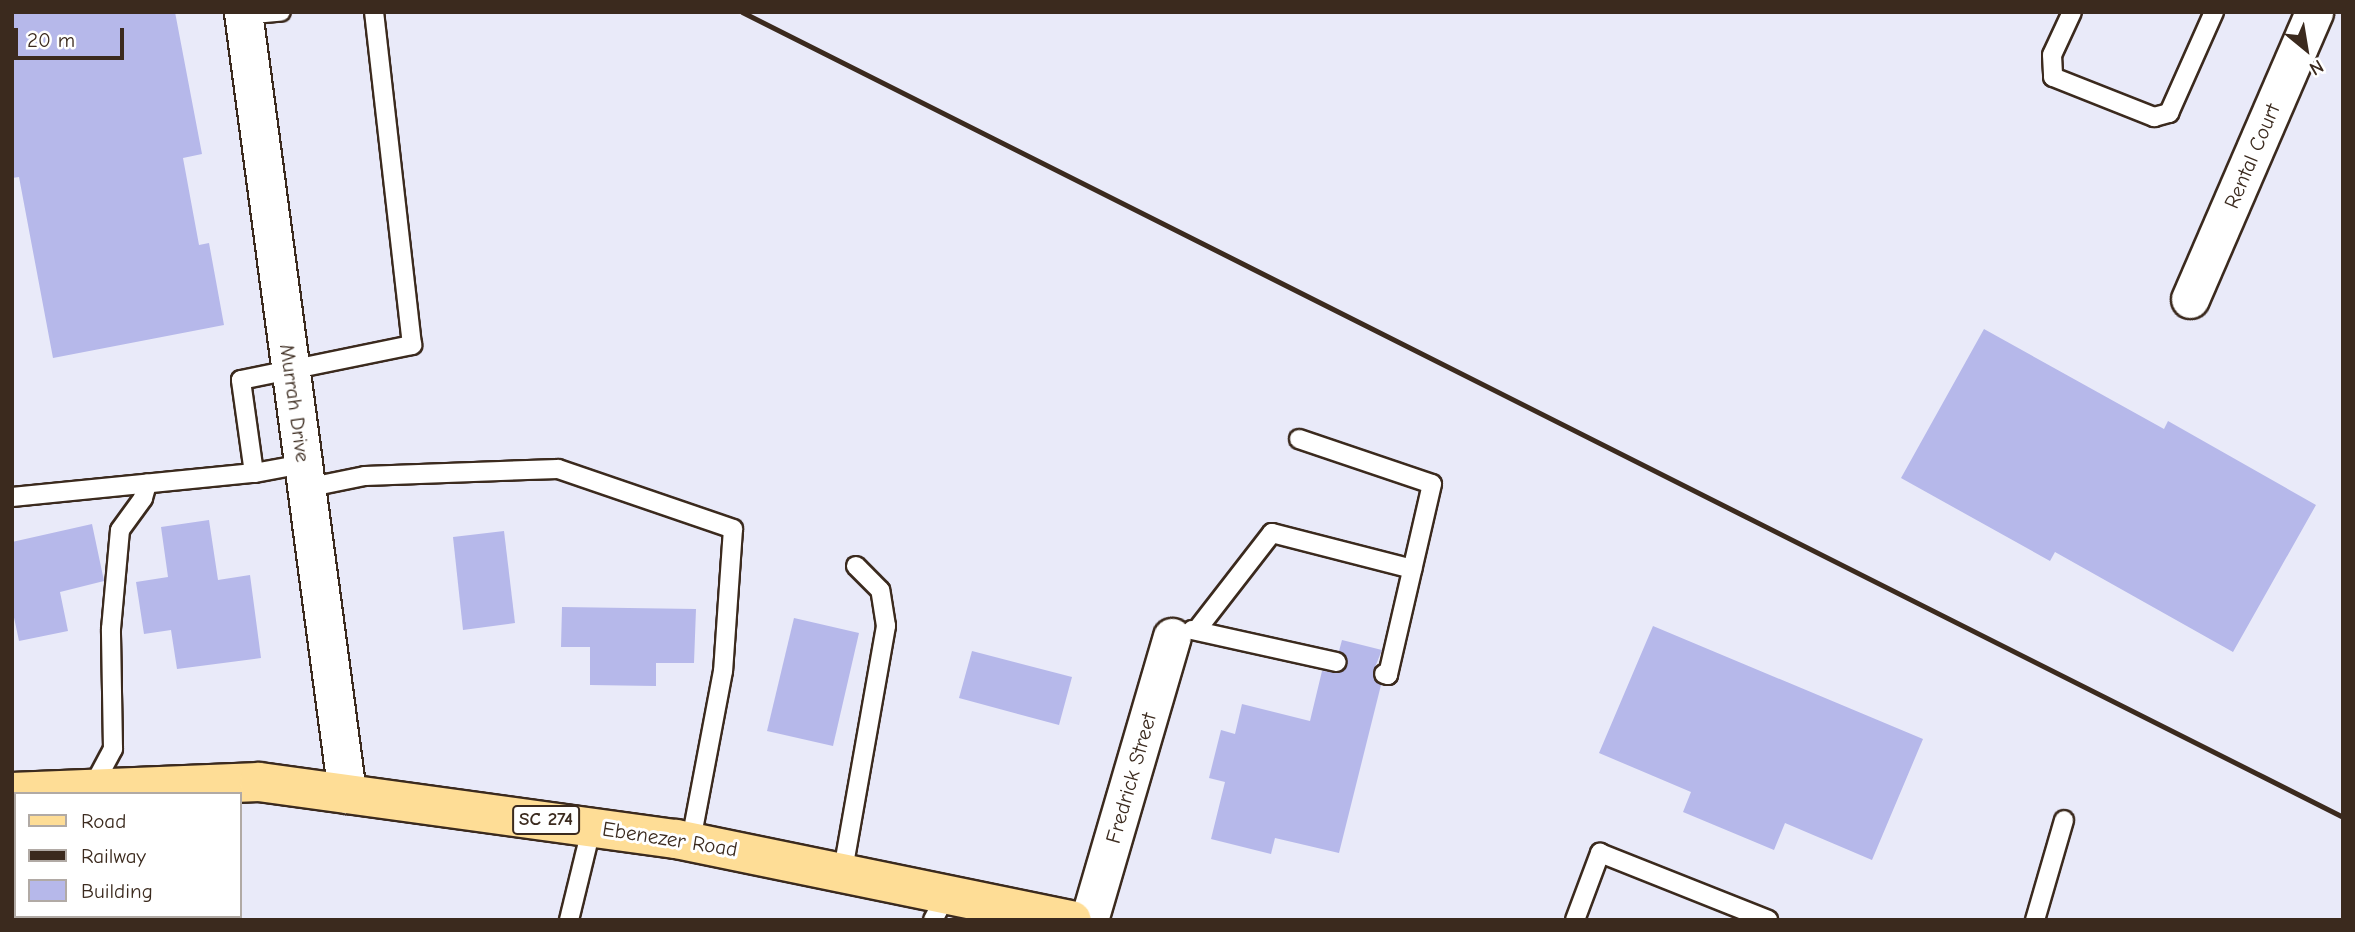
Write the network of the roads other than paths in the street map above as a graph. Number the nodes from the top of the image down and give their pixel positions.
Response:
1 (281, 12) edge
2 (374, 12) edge
3 (2072, 12) edge
4 (2214, 12) edge
5 (2314, 12) edge
6 (243, 13) edge
7 (2190, 299) dead end
8 (290, 370) junction
9 (1299, 439) dead end
10 (254, 473) junction
11 (304, 476) junction
12 (147, 484) junction
13 (12, 497) edge
14 (856, 566) dead end
15 (1412, 569) junction
16 (1186, 632) junction
17 (1336, 662) dead end
18 (1384, 674) dead end
19 (91, 789) edge
20 (12, 792) edge
21 (347, 794) junction
22 (2064, 820) dead end
23 (592, 826) junction
24 (691, 841) junction
25 (843, 870) junction
26 (941, 906) edge
27 (569, 920) edge
28 (1072, 920) edge
29 (1090, 920) edge
30 (1574, 920) edge
31 (1769, 920) edge
32 (2035, 920) edge

1 - 6 lane
2 - 8 lane
3 - 4 lane
5 - 7 street, Rental Court
6 - 8 street, Murrah Drive
8 - 10 lane
8 - 11 street, Murrah Drive
9 - 15 lane
10 - 11 lane
10 - 12 lane
11 - 21 street, Murrah Drive
11 - 24 lane
12 - 13 lane
12 - 19 lane
14 - 25 lane
15 - 16 lane
15 - 18 lane
16 - 17 lane
16 - 29 street, Fredrick Street
19 - 20 main road, Ebenezer Road / SC 274
19 - 21 main road, Ebenezer Road / SC 274
21 - 23 main road, Ebenezer Road / SC 274
22 - 32 lane
23 - 24 main road, Ebenezer Road / SC 274
23 - 27 lane
24 - 25 main road, Ebenezer Road / SC 274
25 - 26 main road, Ebenezer Road / SC 274
26 - 28 main road, Ebenezer Road / SC 274
30 - 31 lane

